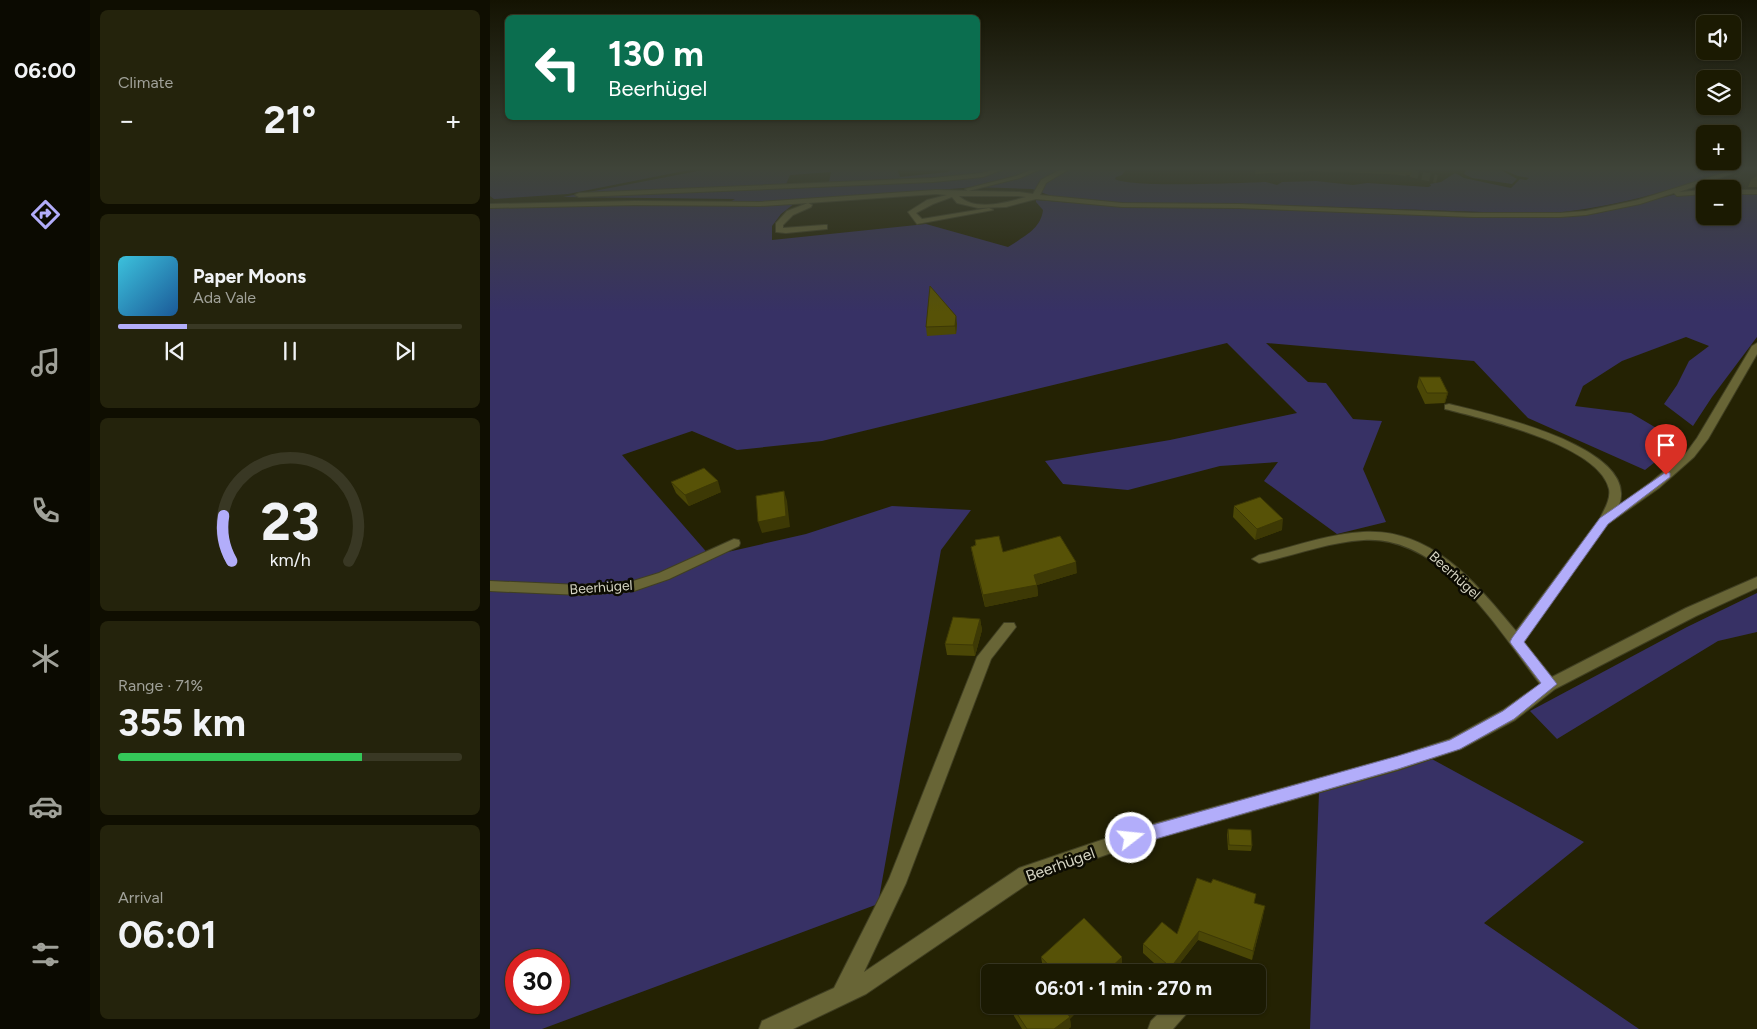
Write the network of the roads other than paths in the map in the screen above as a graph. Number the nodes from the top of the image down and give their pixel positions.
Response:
1 (787, 216) edge
2 (915, 216) edge
3 (958, 216) edge
4 (824, 227) dead end
5 (1757, 346) edge
6 (1449, 407) dead end
7 (1604, 521) junction
8 (734, 543) dead end
9 (1259, 559) dead end
10 (1757, 582) edge
11 (490, 586) edge
12 (1009, 627) dead end
13 (1516, 642) junction
14 (1550, 684) junction
15 (842, 994) junction
16 (1173, 1014) edge
17 (770, 1029) edge
18 (1159, 1029) edge

1 - 4 street
2 - 3 street
5 - 7 street
6 - 7 street
7 - 13 street
8 - 11 street, Beerhügel
9 - 13 street, Beerhügel
10 - 14 street, Beerhügel
12 - 15 street
13 - 14 street, Beerhügel
14 - 15 street, Beerhügel
15 - 17 street, Beerhügel
16 - 18 street

